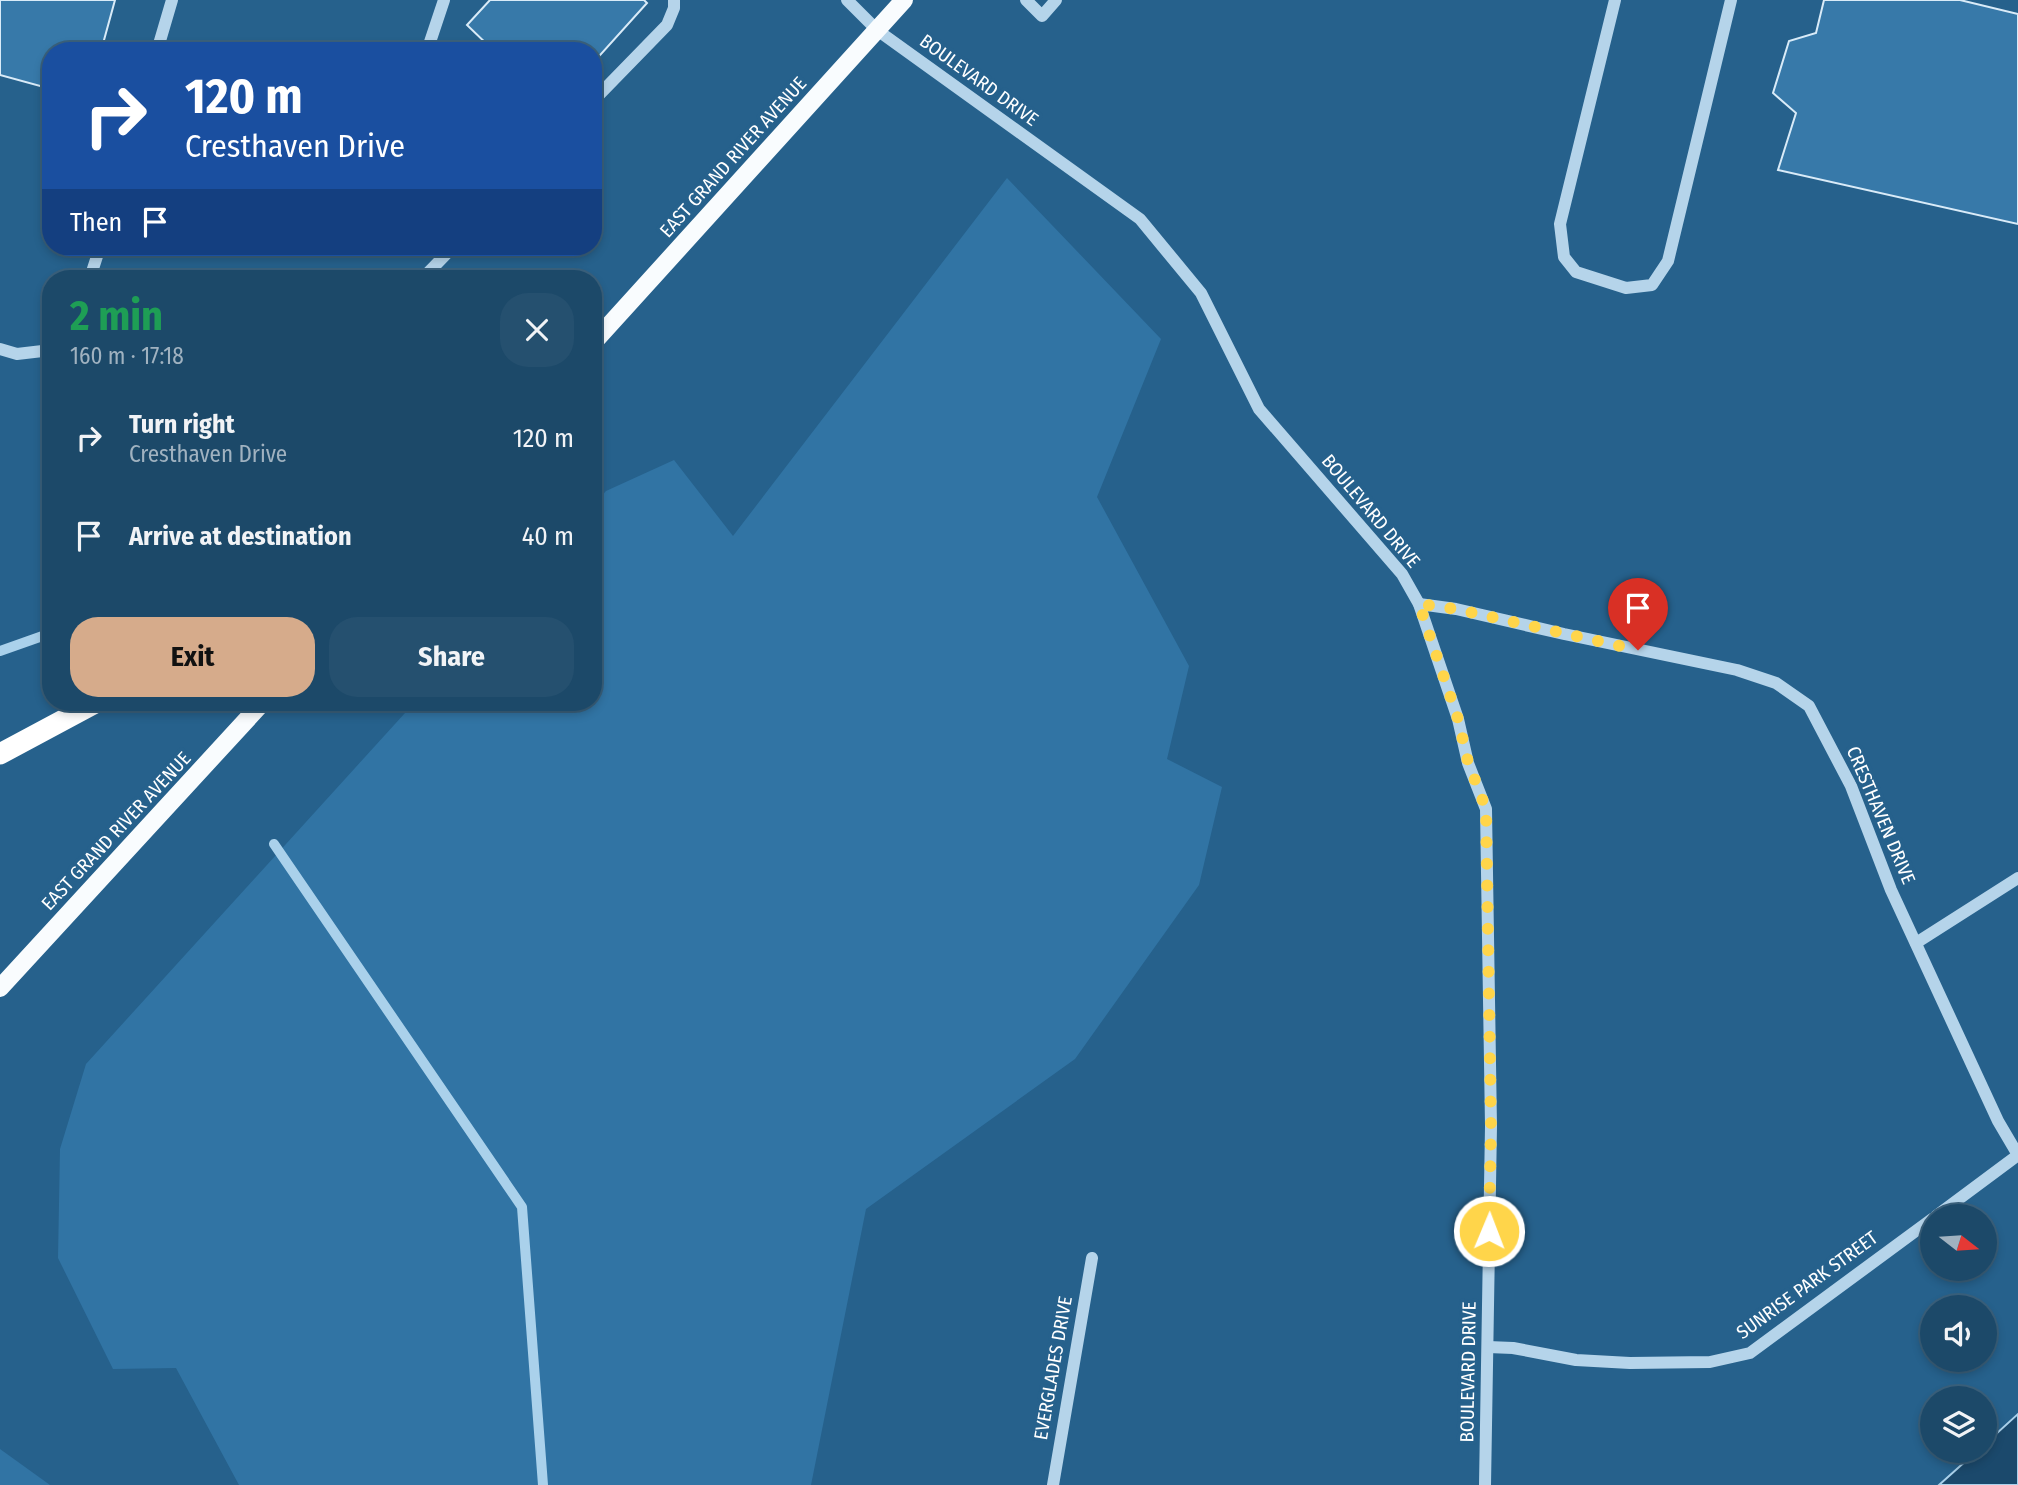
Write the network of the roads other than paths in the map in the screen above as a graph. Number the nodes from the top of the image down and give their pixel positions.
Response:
1 (172, 0) edge
2 (443, 0) edge
3 (674, 0) edge
4 (846, 0) edge
5 (904, 0) edge
6 (1026, 0) edge
7 (1056, 0) edge
8 (1615, 0) edge
9 (1731, 0) edge
10 (877, 30) junction
11 (160, 42) edge
12 (430, 42) edge
13 (602, 92) edge
14 (444, 256) edge
15 (431, 270) edge
16 (602, 333) edge
17 (0, 349) edge
18 (42, 350) edge
19 (1419, 604) junction
20 (80, 711) edge
21 (255, 711) edge
22 (0, 754) edge
23 (2018, 877) edge
24 (1916, 943) junction
25 (0, 988) edge
26 (2018, 1155) edge
27 (1953, 1204) edge
28 (1920, 1228) edge
29 (1092, 1258) dead end
30 (1488, 1347) junction
31 (1053, 1485) edge
32 (1485, 1485) edge

1 - 11 street
2 - 12 street
3 - 13 street
4 - 10 street, BOULEVARD DRIVE
5 - 10 main road, EAST GRAND RIVER AVENUE
6 - 7 street
8 - 9 street
10 - 16 main road, EAST GRAND RIVER AVENUE
10 - 19 street, BOULEVARD DRIVE
14 - 15 street
17 - 18 street
19 - 24 street, CRESTHAVEN DRIVE
19 - 30 street, BOULEVARD DRIVE
20 - 22 highway
21 - 25 main road, EAST GRAND RIVER AVENUE
23 - 24 street
24 - 26 street, CRESTHAVEN DRIVE
26 - 27 street, SUNRISE PARK STREET
28 - 30 street, SUNRISE PARK STREET
29 - 31 street, EVERGLADES DRIVE
30 - 32 street, BOULEVARD DRIVE

